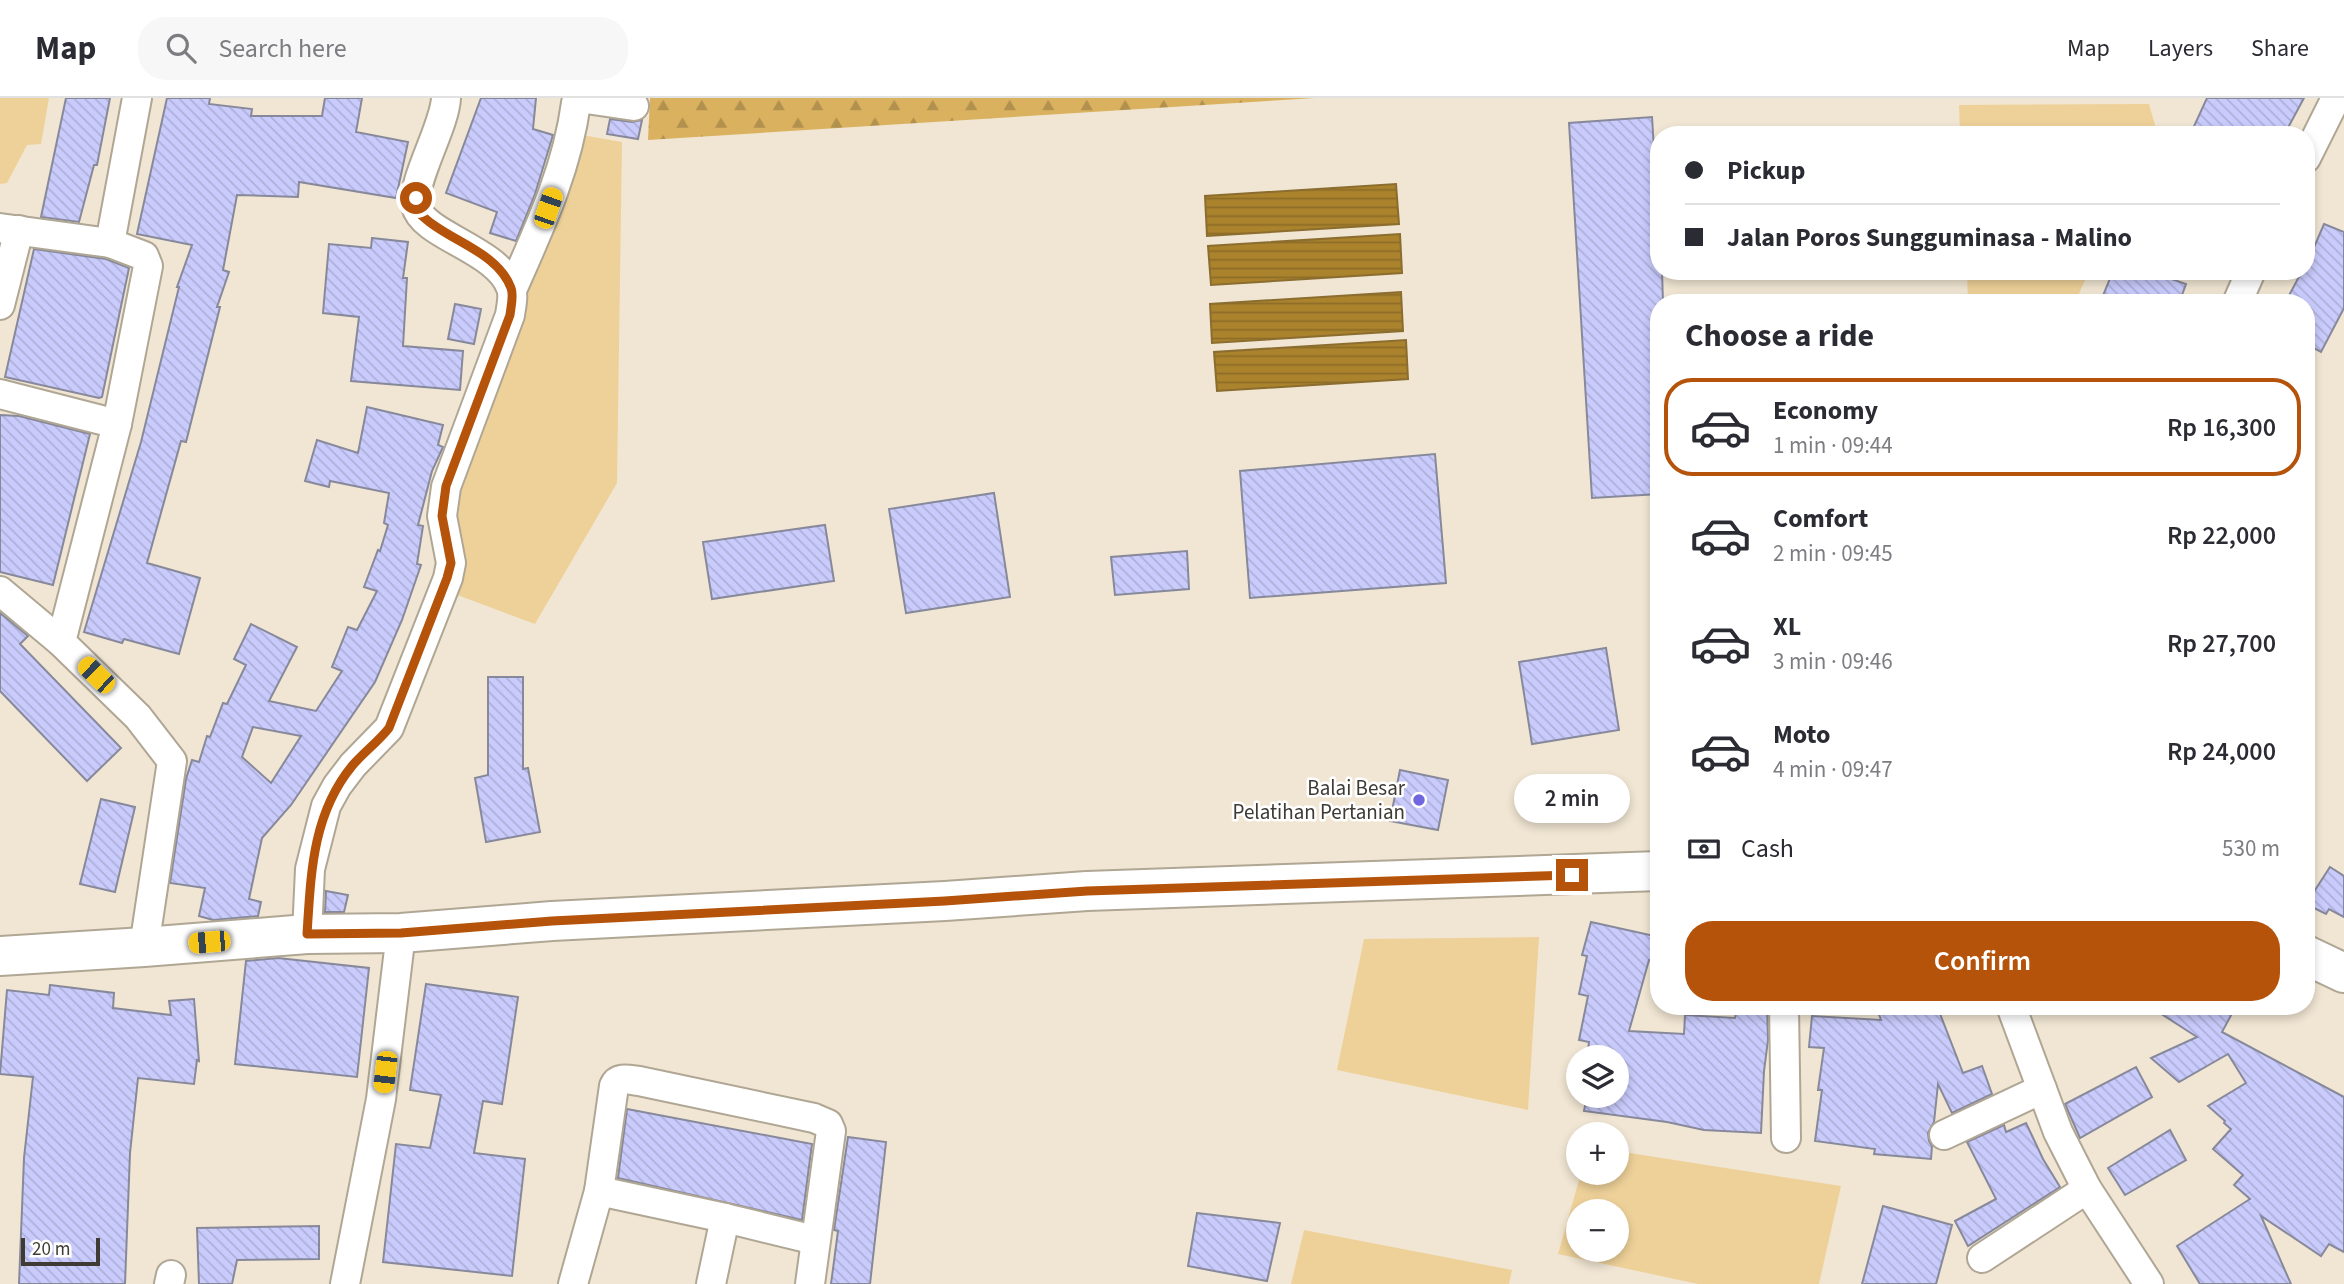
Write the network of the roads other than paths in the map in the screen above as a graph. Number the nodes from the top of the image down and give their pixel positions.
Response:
1 (137, 98) edge
2 (446, 98) edge
3 (2336, 98) edge
4 (634, 106) dead end
5 (2315, 140) edge
6 (10, 229) edge
7 (110, 243) junction
8 (512, 290) junction
9 (0, 306) edge
10 (0, 394) edge
11 (117, 424) junction
12 (0, 591) edge
13 (61, 642) junction
14 (1650, 871) edge
15 (401, 933) junction
16 (307, 934) junction
17 (144, 947) junction
18 (0, 956) edge
19 (2315, 959) edge
20 (2344, 973) edge
21 (1784, 1015) edge
22 (2014, 1015) edge
23 (2042, 1089) junction
24 (1944, 1135) dead end
25 (1786, 1138) dead end
26 (2087, 1189) junction
27 (600, 1191) junction
28 (725, 1218) junction
29 (815, 1240) junction
30 (1982, 1258) dead end
31 (345, 1284) edge
32 (573, 1284) edge
33 (711, 1284) edge
34 (810, 1284) edge
35 (2149, 1284) edge

1 - 7 street
2 - 8 street
3 - 5 street
4 - 8 street
6 - 7 street
6 - 9 street
7 - 11 street
8 - 16 street
10 - 11 street
11 - 13 street
12 - 13 street
13 - 17 street
14 - 15 main road
15 - 16 main road
15 - 31 street
16 - 17 main road
17 - 18 main road
19 - 20 main road
21 - 25 street
22 - 23 street
23 - 24 street
23 - 26 street
26 - 30 street
26 - 35 street
27 - 28 street
27 - 29 street
27 - 32 street
28 - 29 street
28 - 33 street
29 - 34 street

